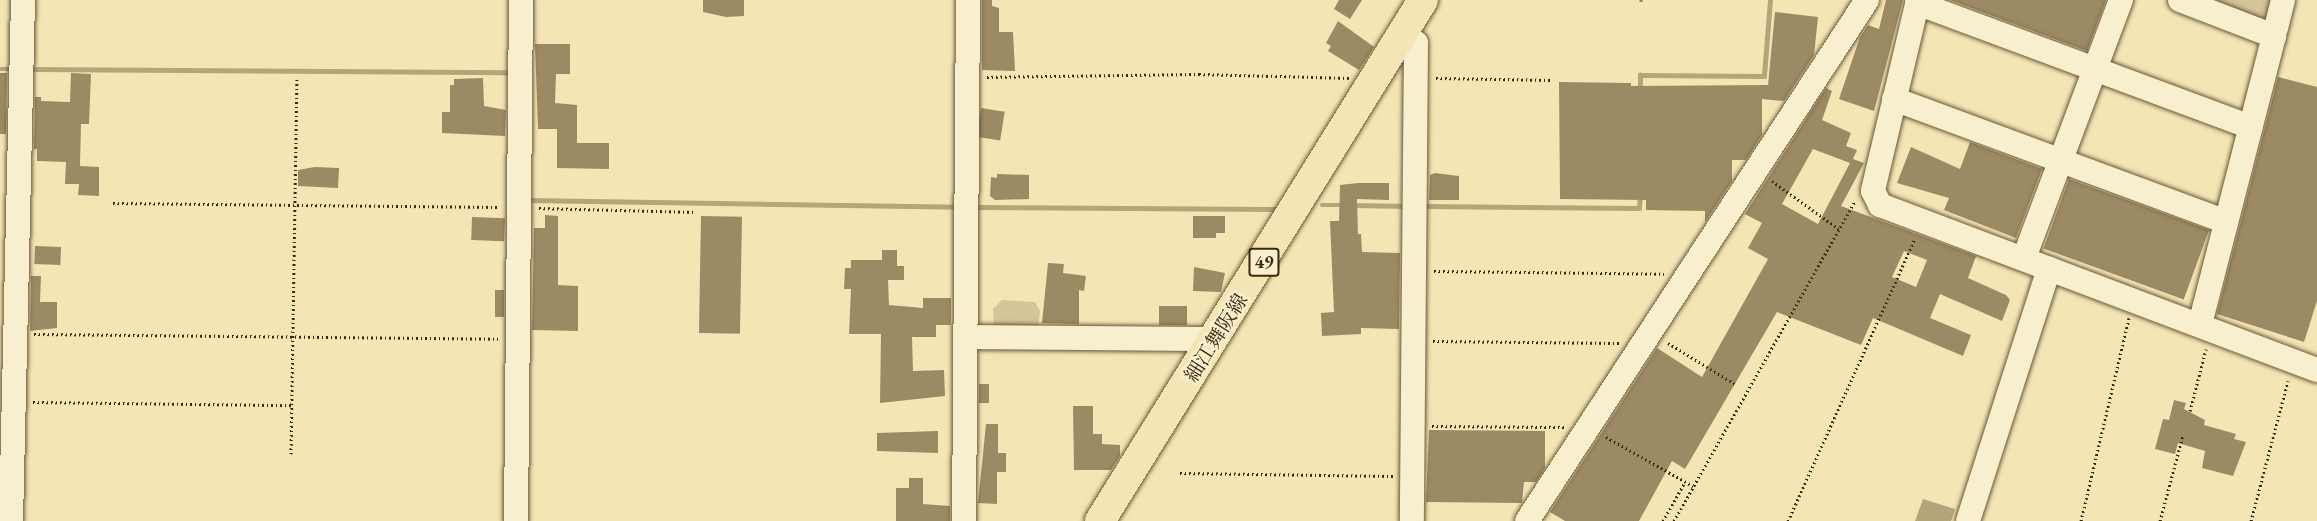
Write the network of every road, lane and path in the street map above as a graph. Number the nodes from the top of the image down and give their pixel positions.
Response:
1 (23, 0) edge
2 (521, 0) edge
3 (968, 0) edge
4 (1423, 0) edge
5 (1867, 0) edge
6 (2121, 0) edge
7 (2180, 0) edge
8 (2283, 0) edge
9 (1917, 1) edge
10 (2276, 27) dead end
11 (1402, 35) junction
12 (2095, 69) junction
13 (297, 77) dead end
14 (967, 77) junction
15 (1416, 78) junction
16 (1551, 80) dead end
17 (1373, 84) junction
18 (1894, 99) junction
19 (2251, 127) junction
20 (2061, 160) junction
21 (1756, 170) junction
22 (1873, 191) junction
23 (113, 203) dead end
24 (295, 205) junction
25 (519, 207) junction
26 (696, 212) dead end
27 (1922, 221) junction
28 (2226, 222) junction
29 (1839, 229) junction
30 (2027, 250) dead end
31 (2049, 269) junction
32 (1414, 270) junction
33 (1686, 277) junction
34 (2135, 301) junction
35 (2207, 323) junction
36 (9, 332) edge
37 (292, 337) junction
38 (965, 337) junction
39 (518, 339) junction
40 (1645, 339) junction
41 (1414, 341) junction
42 (1212, 345) junction
43 (2294, 362) junction
44 (2317, 370) edge
45 (1735, 384) dead end
46 (13, 402) junction
47 (292, 405) junction
48 (2190, 411) dead end
49 (1413, 425) junction
50 (1587, 429) junction
51 (2183, 435) dead end
52 (291, 454) dead end
53 (6, 470) edge
54 (1180, 473) dead end
55 (1413, 476) junction
56 (1685, 482) junction
57 (1693, 486) junction
58 (11, 521) edge
59 (516, 521) edge
60 (964, 521) edge
61 (1100, 521) edge
62 (1412, 521) edge
63 (1527, 521) edge
64 (1662, 521) edge
65 (1674, 521) edge
66 (1788, 521) edge
67 (1969, 521) edge
68 (2082, 521) edge
69 (2160, 521) edge
70 (2251, 521) edge

1 - 36 street
2 - 25 street
3 - 14 street
4 - 11 main road, 細江舞阪線 / 49
5 - 21 street
6 - 12 street
7 - 19 street
8 - 10 street
9 - 12 street
9 - 18 street
11 - 15 street
11 - 17 main road, 細江舞阪線 / 49
12 - 19 street
12 - 20 street
13 - 24 path
14 - 17 path
14 - 38 street
15 - 16 path
15 - 32 street
17 - 42 main road, 細江舞阪線 / 49
18 - 20 street
18 - 22 street
19 - 28 street
20 - 28 street
20 - 30 street
21 - 29 path
21 - 33 street
22 - 27 street
22 - 29 path
23 - 24 path
24 - 25 path
24 - 37 path
25 - 26 path
25 - 39 street
27 - 31 street
27 - 66 path
28 - 35 street
29 - 57 path
31 - 34 street
31 - 67 street
32 - 33 path
32 - 41 street
33 - 40 street
34 - 35 street
34 - 68 path
35 - 43 street
35 - 48 path
36 - 37 path
36 - 46 street
37 - 39 path
37 - 47 path
38 - 42 street
38 - 60 street
39 - 59 street
40 - 41 path
40 - 45 path
40 - 50 street
41 - 49 street
42 - 61 main road, 細江舞阪線 / 49
43 - 44 street
43 - 70 path
46 - 47 path
46 - 53 street
47 - 52 path
49 - 50 path
49 - 55 street
50 - 56 path
50 - 63 street
51 - 69 path
53 - 58 street
54 - 55 path
55 - 62 street
56 - 57 path
56 - 64 path
57 - 65 path

